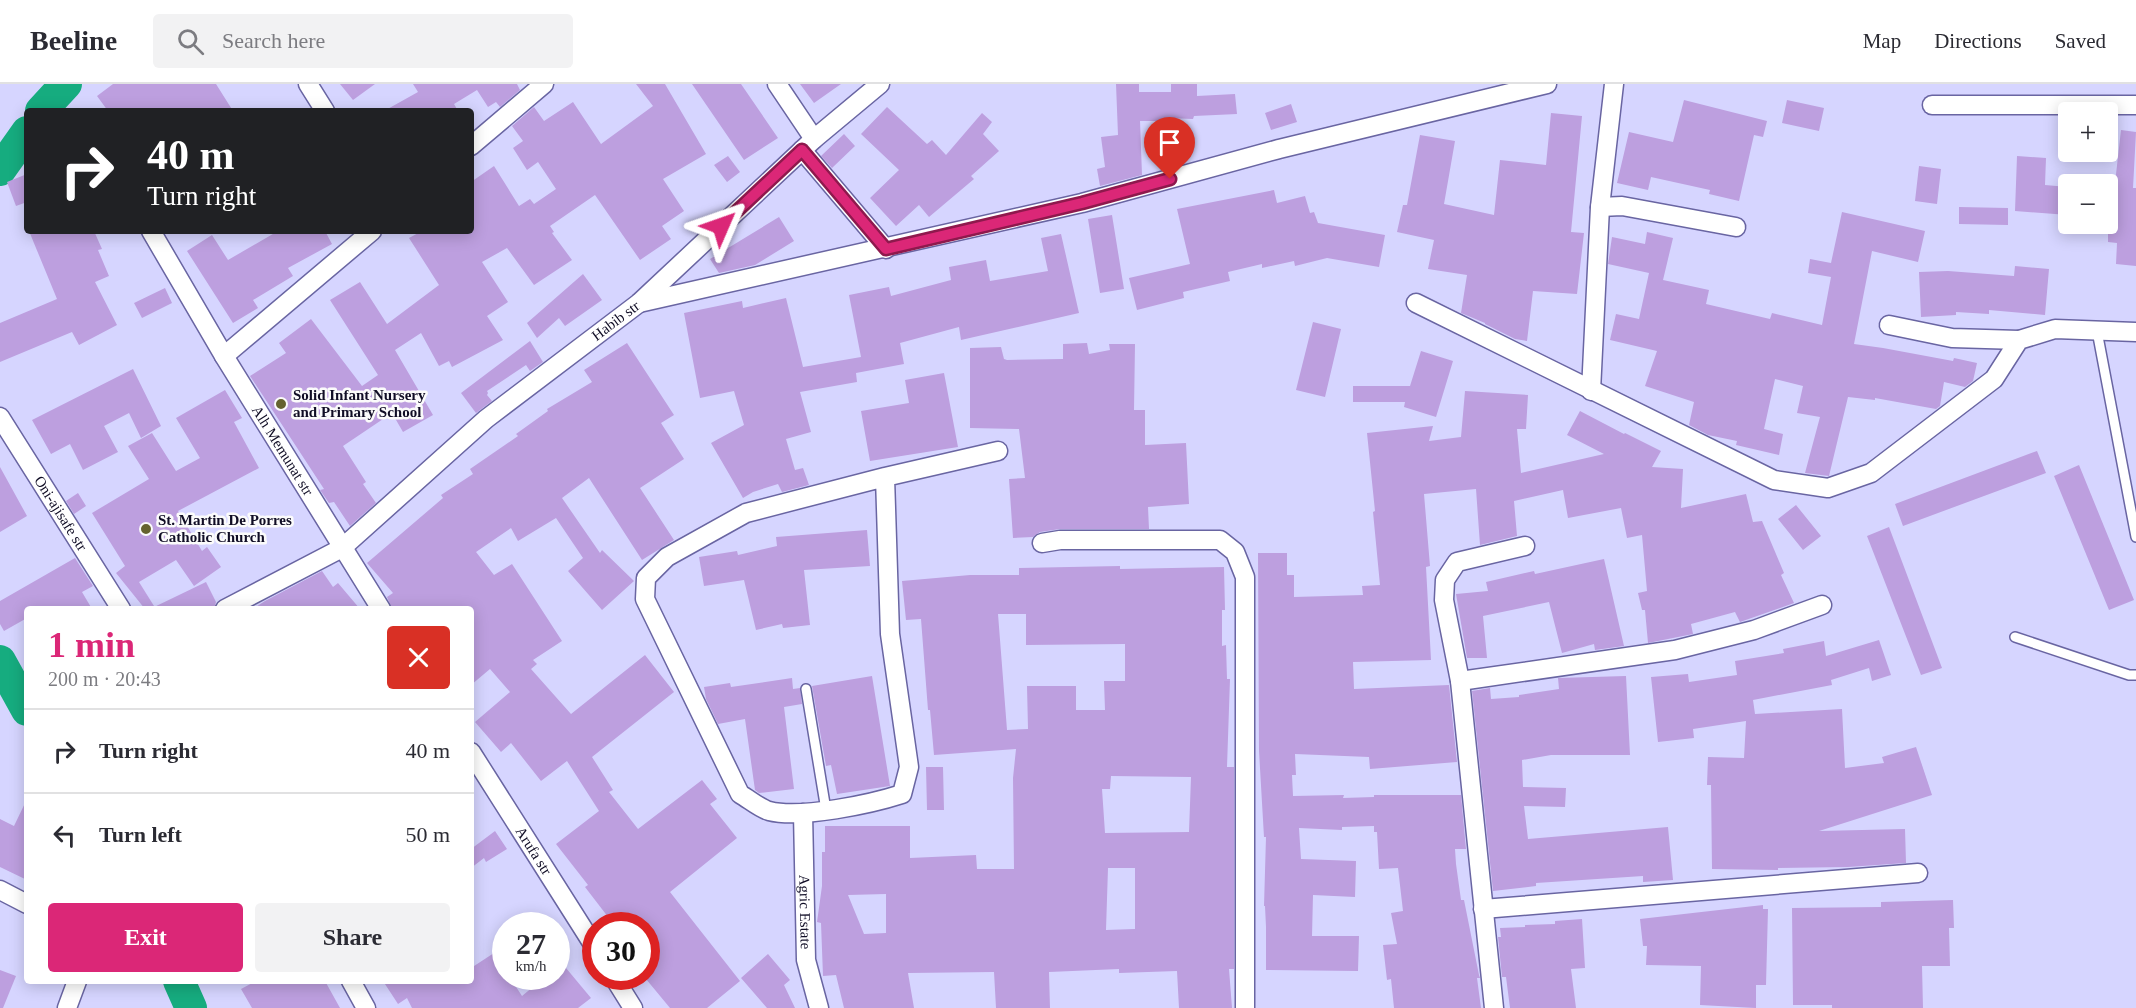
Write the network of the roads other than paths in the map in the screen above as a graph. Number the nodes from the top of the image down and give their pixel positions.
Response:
1 (308, 84) edge
2 (544, 84) edge
3 (777, 84) edge
4 (880, 84) edge
5 (1547, 84) edge
6 (1614, 84) edge
7 (1932, 105) dead end
8 (2136, 105) edge
9 (323, 108) edge
10 (474, 144) edge
11 (808, 144) junction
12 (1600, 207) junction
13 (1736, 227) dead end
14 (153, 234) edge
15 (368, 234) edge
16 (886, 249) junction
17 (639, 303) junction
18 (1416, 303) dead end
19 (1889, 325) dead end
20 (2097, 331) junction
21 (2136, 332) edge
22 (2019, 340) junction
23 (224, 356) junction
24 (1591, 391) junction
25 (0, 417) edge
26 (998, 451) dead end
27 (885, 477) junction
28 (2136, 537) edge
29 (1042, 543) dead end
30 (1525, 546) dead end
31 (342, 548) junction
32 (1822, 605) dead end
33 (119, 606) edge
34 (231, 606) edge
35 (379, 606) edge
36 (2015, 638) dead end
37 (2136, 675) edge
38 (1460, 681) junction
39 (806, 689) dead end
40 (474, 757) edge
41 (826, 810) junction
42 (803, 813) junction
43 (1918, 873) dead end
44 (0, 890) edge
45 (24, 902) edge
46 (1483, 909) junction
47 (582, 927) edge
48 (76, 984) edge
49 (353, 984) edge
50 (622, 990) edge
51 (68, 1008) edge
52 (366, 1008) edge
53 (633, 1008) edge
54 (819, 1008) edge
55 (1245, 1008) edge
56 (1494, 1008) edge

1 - 9 street
2 - 10 street
3 - 11 street
4 - 11 street, Habib str
5 - 16 street
6 - 12 street
7 - 8 street
11 - 16 street
11 - 17 street, Habib str
12 - 13 street
12 - 24 street
14 - 23 street, Alh Memunat str
15 - 23 street
16 - 17 street
17 - 31 street, Habib str
18 - 24 street
19 - 22 street
20 - 21 street
20 - 22 street
20 - 28 lane
22 - 24 street
23 - 31 street, Alh Memunat str
25 - 33 street, Oni-ajisafe str
26 - 27 street
27 - 41 street
27 - 42 street
29 - 55 street
30 - 38 street
31 - 34 street
31 - 35 street
32 - 38 street
36 - 37 lane
38 - 46 street
39 - 41 lane
40 - 47 street, Arufa str
41 - 42 street
42 - 54 street, Agric Estate
43 - 46 street
44 - 45 street
46 - 56 street
48 - 51 street
49 - 52 street
50 - 53 street

